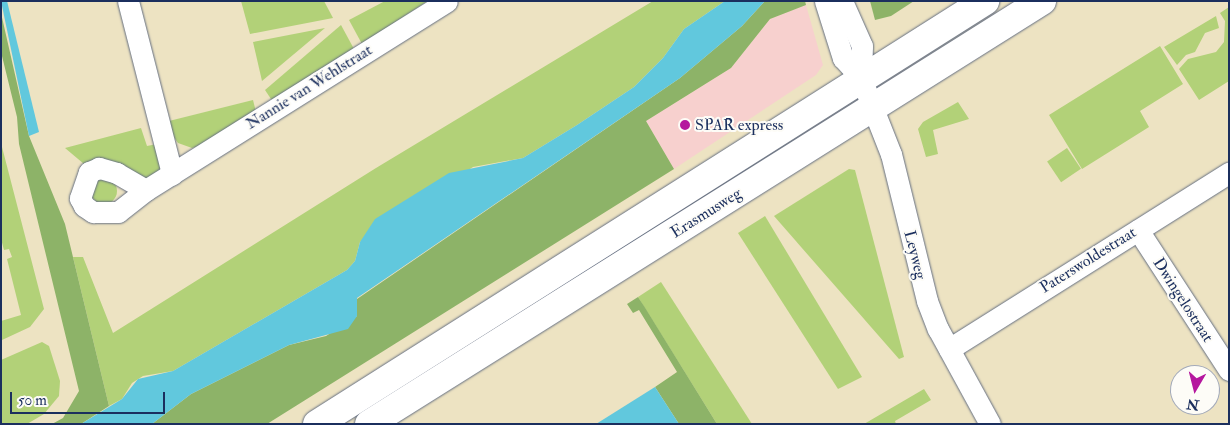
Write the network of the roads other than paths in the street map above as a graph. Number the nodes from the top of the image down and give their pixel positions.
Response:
1 (128, 1) edge
2 (447, 1) edge
3 (825, 1) edge
4 (842, 1) edge
5 (985, 1) edge
6 (1042, 1) edge
7 (861, 78) junction
8 (873, 108) junction
9 (1229, 173) edge
10 (172, 174) junction
11 (146, 190) dead end
12 (1138, 230) junction
13 (949, 349) junction
14 (1229, 370) edge
15 (316, 424) edge
16 (368, 424) edge
17 (990, 424) edge

1 - 10 street
2 - 10 street, Nannie van Wehlstraat
3 - 7 street, Leyweg
4 - 7 street, Leyweg
5 - 7 main road, Erasmusweg
6 - 8 main road, Erasmusweg
7 - 8 street, Leyweg
7 - 15 main road, Erasmusweg
8 - 13 street, Leyweg
8 - 16 main road, Erasmusweg
9 - 12 street, Paterswoldestraat
10 - 11 street, Nannie van Wehlstraat
12 - 13 street, Paterswoldestraat
12 - 14 street, Dwingelostraat
13 - 17 street, Leyweg

